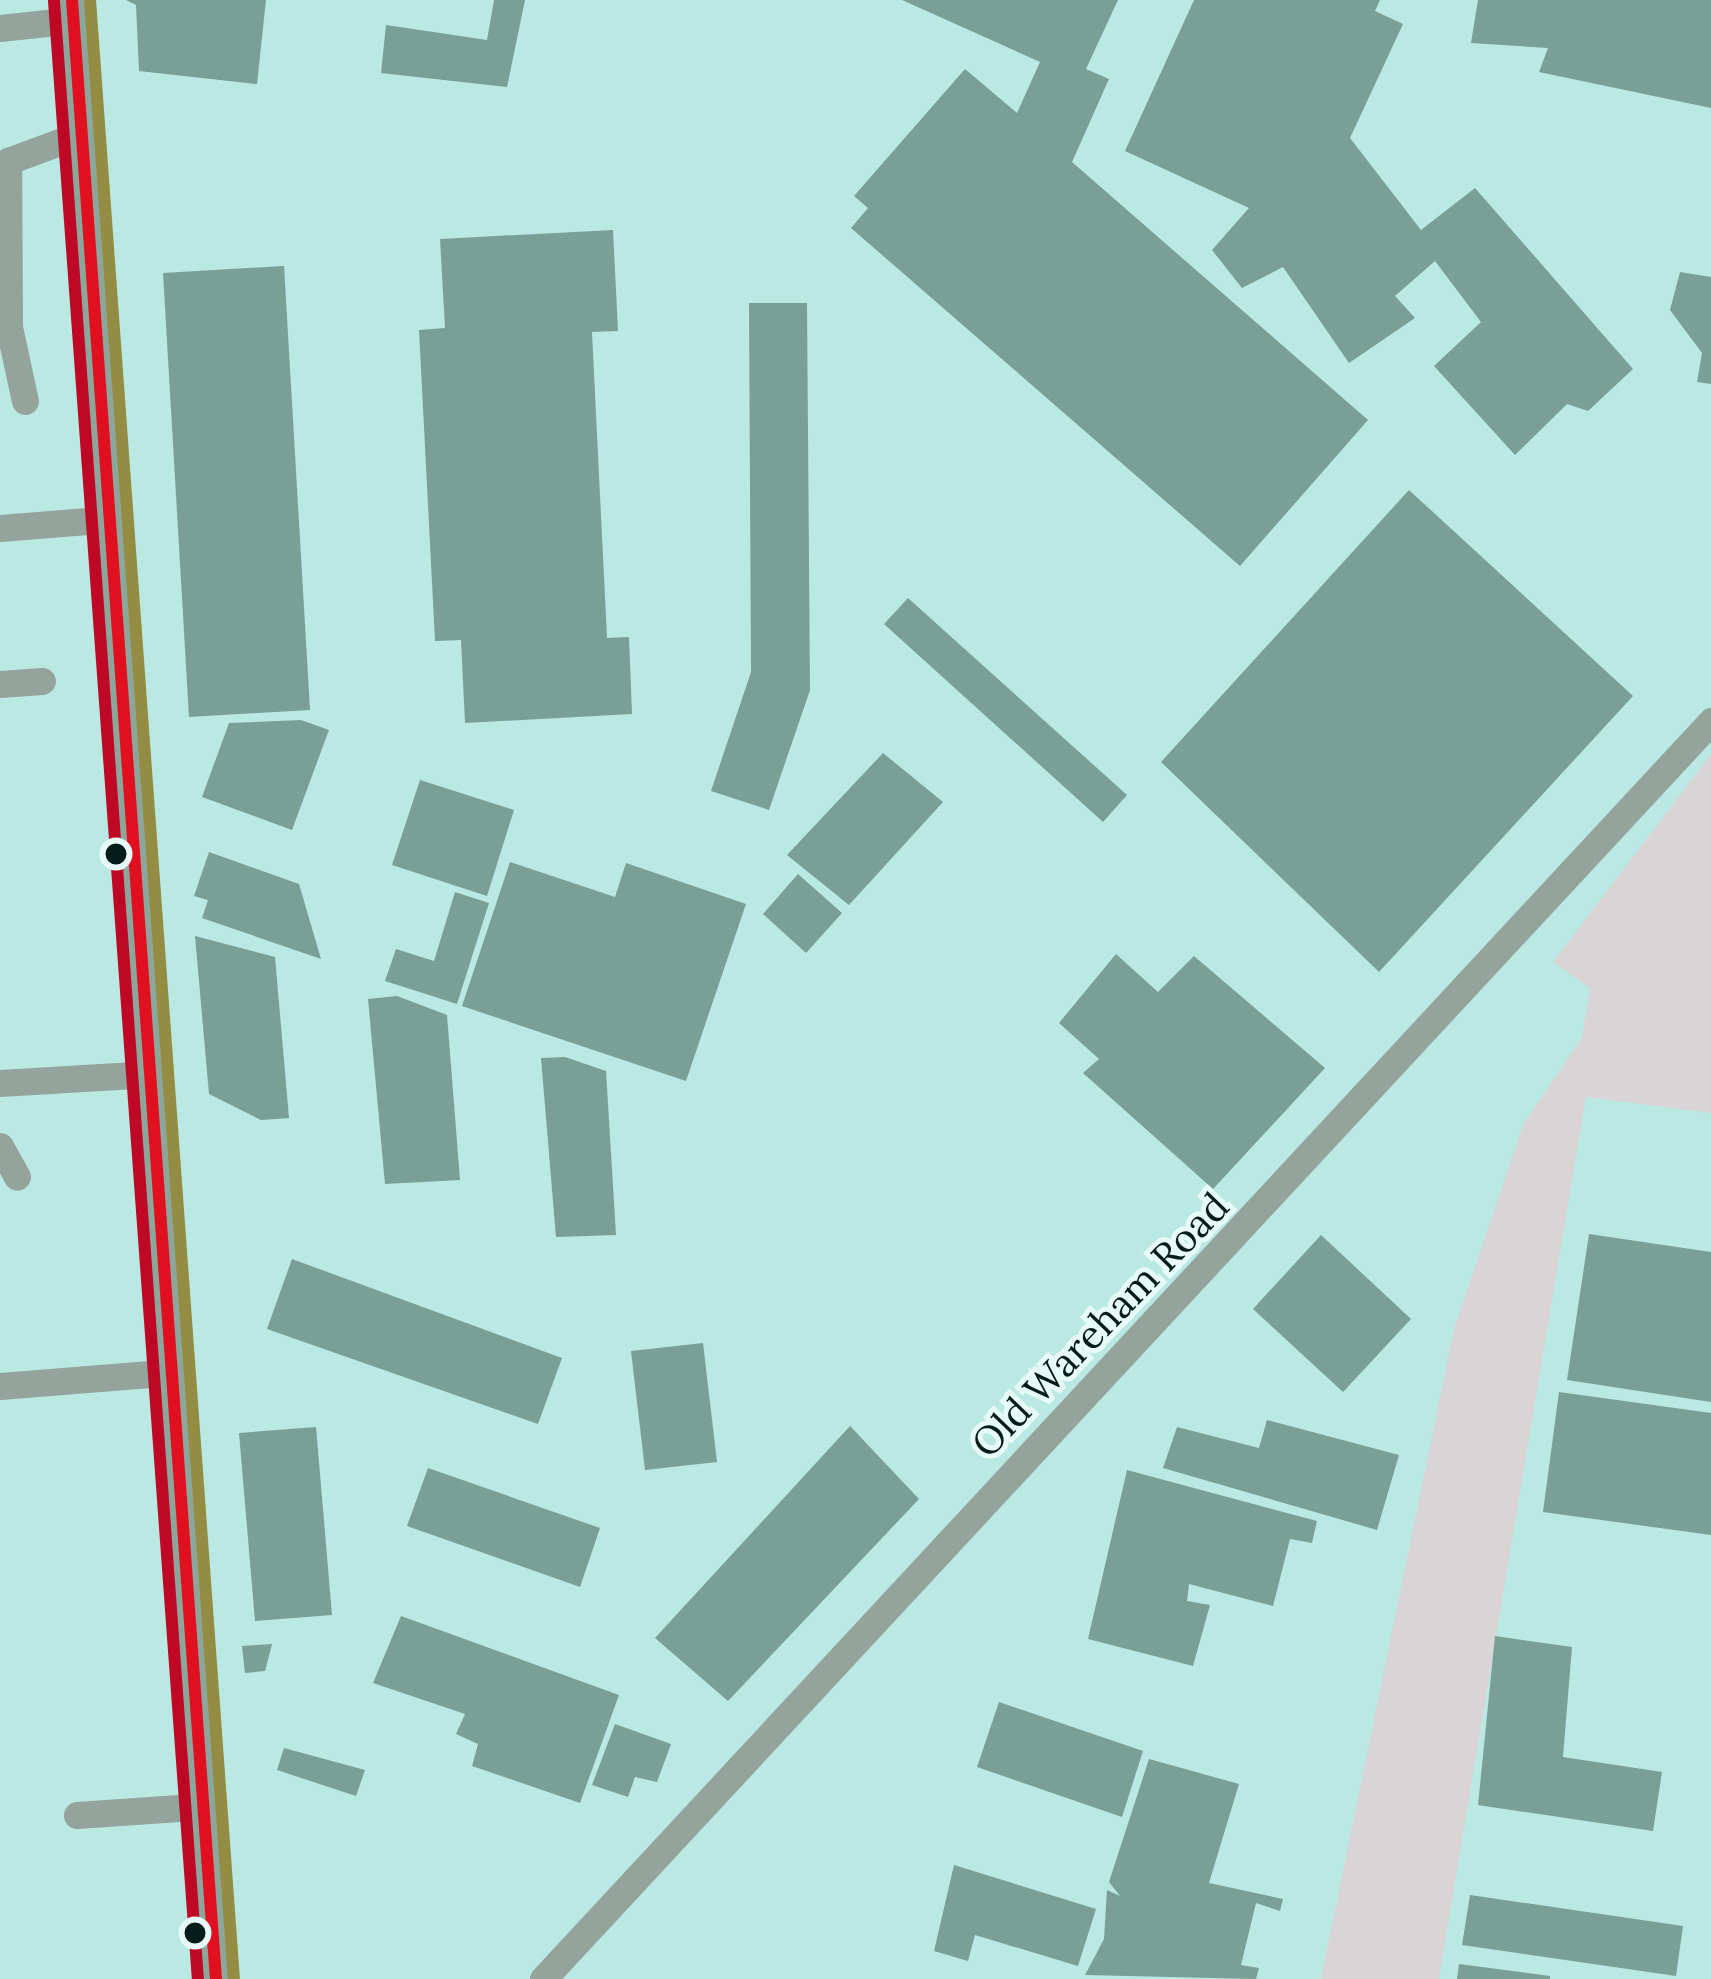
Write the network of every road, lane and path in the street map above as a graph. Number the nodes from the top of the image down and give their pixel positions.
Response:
1 (73, 10) edge
2 (0, 28) edge
3 (84, 133) junction
4 (25, 401) dead end
5 (112, 519) junction
6 (0, 528) edge
7 (42, 681) dead end
8 (0, 684) edge
9 (1711, 721) edge
10 (151, 1074) junction
11 (0, 1083) edge
12 (0, 1146) edge
13 (17, 1177) dead end
14 (174, 1372) junction
15 (0, 1387) edge
16 (208, 1806) junction
17 (77, 1815) dead end
18 (216, 1979) edge
19 (543, 1979) edge

1 - 2 street
1 - 3 main road
3 - 4 street
3 - 5 main road
5 - 6 street
5 - 10 main road
7 - 8 street
9 - 19 street, Old Wareham Road
10 - 11 street
10 - 14 main road
12 - 13 street
14 - 15 street
14 - 16 main road
16 - 17 street
16 - 18 main road

